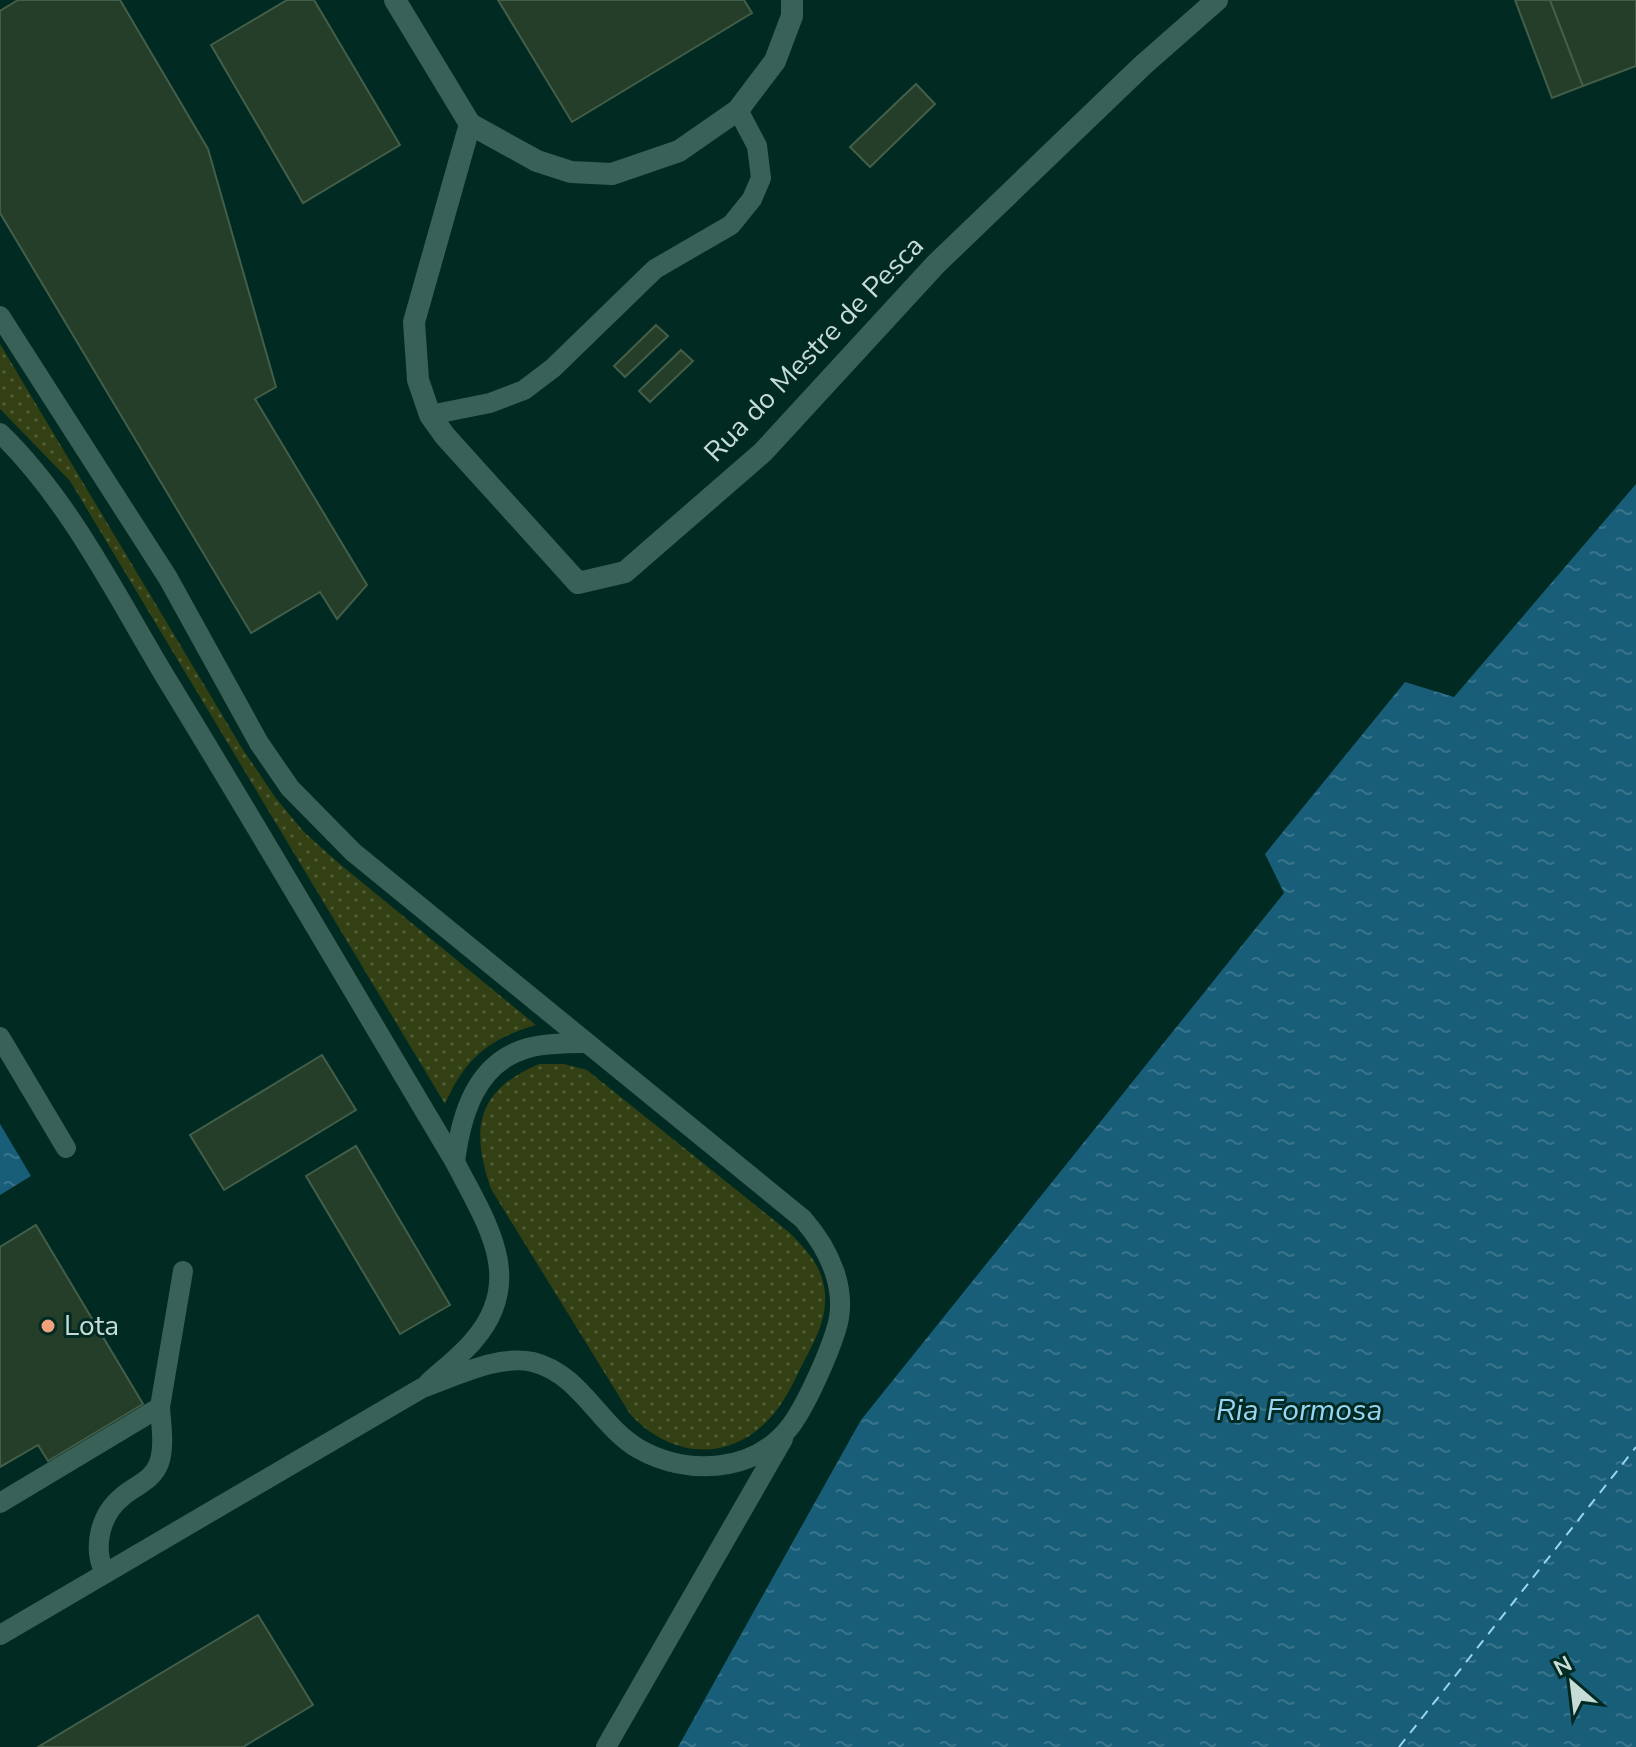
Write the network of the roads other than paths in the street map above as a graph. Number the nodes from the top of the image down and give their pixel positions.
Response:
1 (395, 0) edge
2 (792, 0) edge
3 (1217, 0) edge
4 (738, 110) junction
5 (470, 124) junction
6 (0, 316) edge
7 (430, 415) junction
8 (0, 433) edge
9 (0, 1037) edge
10 (585, 1043) junction
11 (66, 1148) dead end
12 (455, 1162) junction
13 (183, 1271) dead end
14 (422, 1388) junction
15 (160, 1407) junction
16 (789, 1428) junction
17 (0, 1503) edge
18 (105, 1573) junction
19 (0, 1635) edge
20 (606, 1747) edge

1 - 5 street
2 - 4 street
3 - 7 street, Rua do Mestre de Pesca
4 - 5 street
4 - 7 lane
5 - 7 street, Rua do Mestre de Pesca
6 - 10 lane
8 - 12 lane
9 - 11 lane
10 - 12 lane
10 - 16 lane
12 - 14 lane
13 - 15 lane
14 - 16 lane
14 - 18 lane
15 - 17 lane
15 - 18 lane
16 - 20 lane
18 - 19 lane

